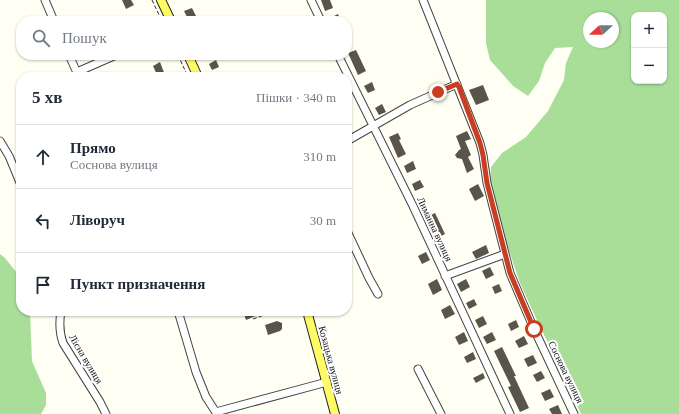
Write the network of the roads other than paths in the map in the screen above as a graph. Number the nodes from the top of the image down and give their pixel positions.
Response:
1 (45, 0) edge
2 (161, 0) edge
3 (311, 0) edge
4 (423, 0) edge
5 (52, 16) edge
6 (169, 16) edge
7 (319, 16) edge
8 (71, 60) edge
9 (106, 60) edge
10 (190, 60) edge
11 (340, 60) edge
12 (77, 72) edge
13 (84, 72) edge
14 (196, 72) edge
15 (346, 72) edge
16 (352, 84) edge
17 (457, 84) junction
18 (373, 127) junction
19 (352, 138) edge
20 (0, 141) edge
21 (16, 174) edge
22 (352, 242) edge
23 (504, 254) junction
24 (446, 276) junction
25 (378, 294) dead end
26 (60, 316) edge
27 (179, 316) edge
28 (308, 316) edge
29 (418, 368) dead end
30 (327, 382) junction
31 (216, 413) edge
32 (106, 414) edge
33 (335, 414) edge
34 (441, 414) edge
35 (510, 414) edge
36 (574, 414) edge

1 - 5 street
2 - 6 main road
3 - 7 street
4 - 17 street, Соснова вулиця
8 - 12 street
9 - 13 street
10 - 14 main road
11 - 15 street, Лиманна вулиця
16 - 18 street, Лиманна вулиця
17 - 18 street
17 - 23 street, Соснова вулиця
18 - 19 street
18 - 24 street, Лиманна вулиця
20 - 21 street
22 - 25 street
23 - 24 street
23 - 36 street, Соснова вулиця
24 - 35 street, Лиманна вулиця
26 - 32 street, Лісна вулиця
27 - 31 street
28 - 30 main road, Козацька вулиця
29 - 34 street
30 - 31 street
30 - 33 main road, Козацька вулиця

